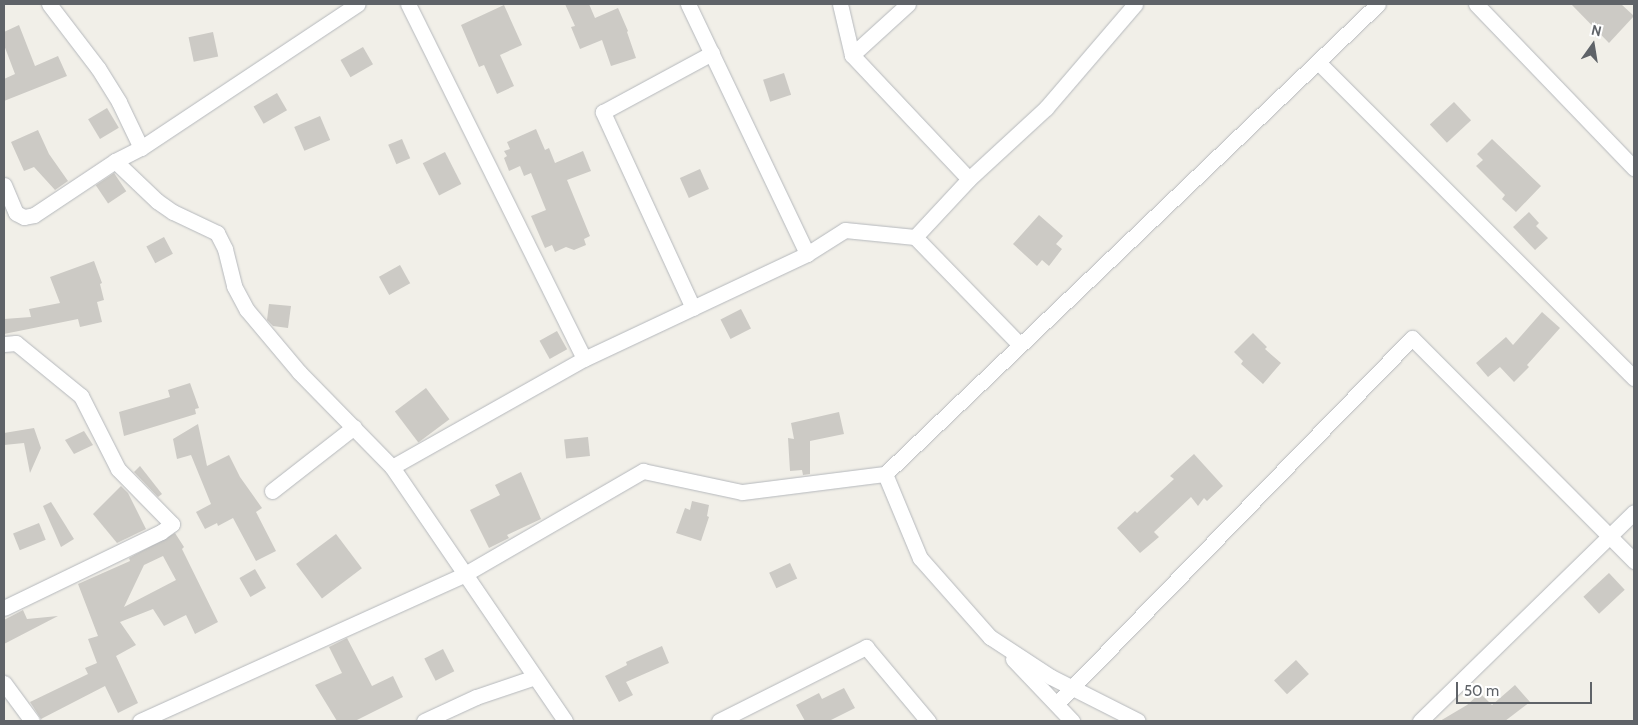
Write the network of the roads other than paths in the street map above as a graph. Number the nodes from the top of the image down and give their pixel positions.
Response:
1 (49, 4) edge
2 (358, 4) edge
3 (408, 4) edge
4 (688, 4) edge
5 (840, 4) edge
6 (908, 4) edge
7 (1135, 4) edge
8 (1378, 4) edge
9 (1476, 4) edge
10 (712, 53) junction
11 (852, 55) junction
12 (1318, 62) junction
13 (142, 148) junction
14 (115, 162) junction
15 (1634, 168) edge
16 (969, 179) junction
17 (4, 185) edge
18 (915, 237) junction
19 (807, 254) junction
20 (693, 308) junction
21 (4, 344) edge
22 (1019, 344) junction
23 (584, 359) junction
24 (1634, 378) edge
25 (354, 427) junction
26 (392, 467) junction
27 (886, 474) junction
28 (272, 491) dead end
29 (1634, 512) edge
30 (1610, 536) junction
31 (1634, 561) edge
32 (465, 574) junction
33 (4, 608) edge
34 (990, 637) junction
35 (535, 677) junction
36 (4, 683) edge
37 (1072, 687) junction
38 (1057, 703) junction
39 (32, 721) edge
40 (140, 721) edge
41 (424, 721) edge
42 (565, 721) edge
43 (719, 721) edge
44 (928, 721) edge
45 (1072, 721) edge
46 (1138, 721) edge
47 (1420, 721) edge

1 - 13 street
2 - 13 street
3 - 23 street
4 - 10 street
5 - 11 street
6 - 11 street
7 - 16 street
8 - 12 street
9 - 15 street
10 - 19 street
10 - 20 street
11 - 16 street
12 - 22 street
12 - 24 street
13 - 14 street
14 - 17 street
14 - 25 street
16 - 18 street
18 - 19 street
18 - 22 street
19 - 20 street
20 - 23 street
21 - 33 street
22 - 27 street
23 - 26 street
25 - 26 street
25 - 28 street
26 - 32 street
27 - 32 street
27 - 34 street
29 - 30 street
30 - 31 street
30 - 37 street
30 - 47 street
32 - 35 street
32 - 40 street
34 - 37 street
34 - 38 street
35 - 41 street
35 - 42 street
36 - 39 street
37 - 38 street
37 - 46 street
38 - 45 street
43 - 44 street

